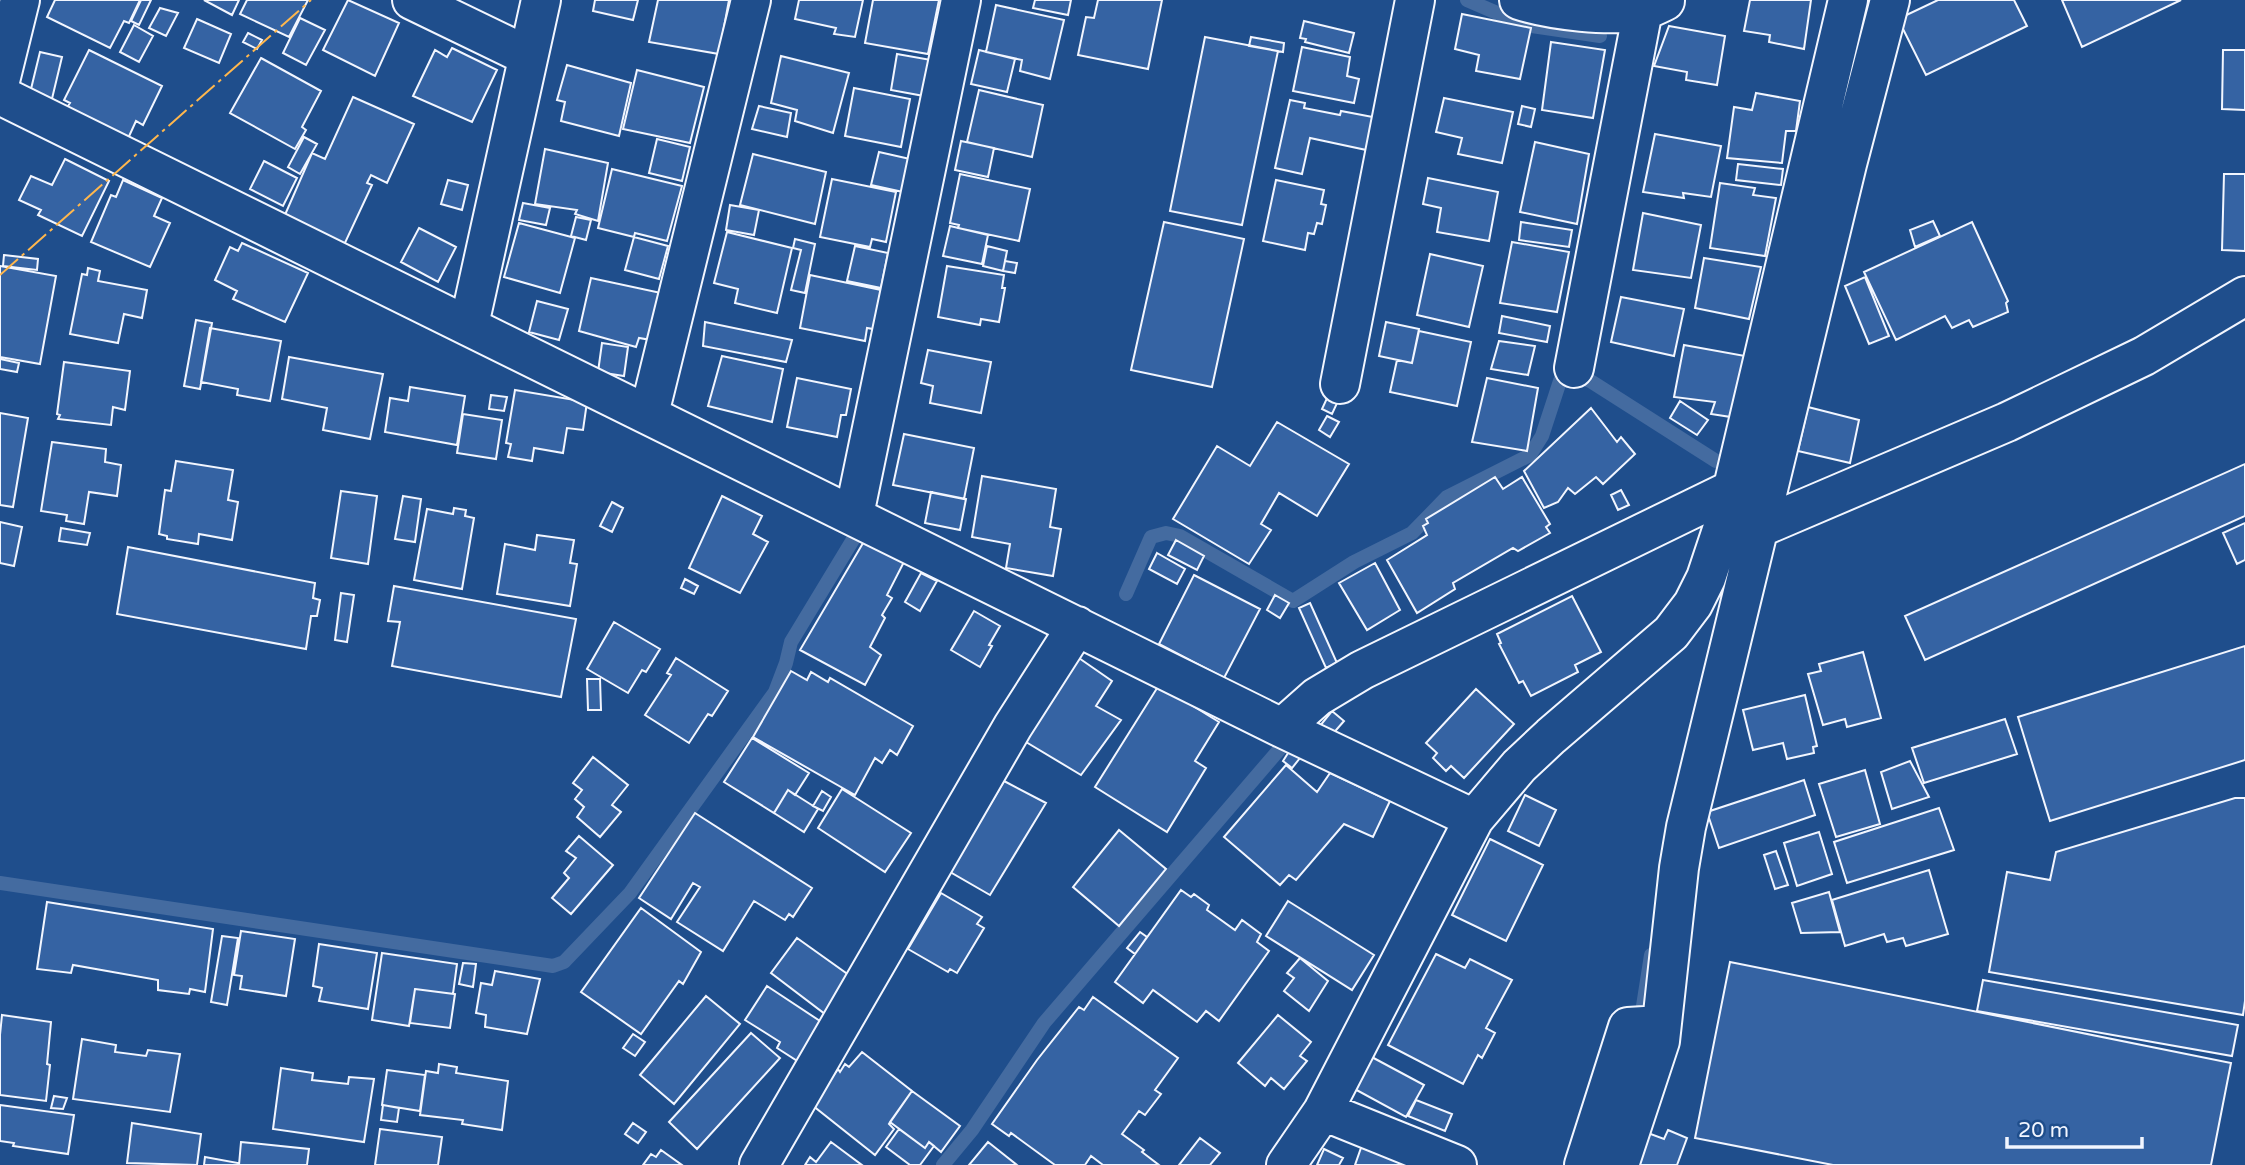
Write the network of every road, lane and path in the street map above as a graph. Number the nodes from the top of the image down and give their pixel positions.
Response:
1 (20, 0) edge
2 (412, 0) edge
3 (541, 0) edge
4 (751, 0) edge
5 (961, 0) edge
6 (1415, 0) edge
7 (1519, 0) edge
8 (1848, 0) edge
9 (1890, 0) edge
10 (1655, 5) edge
11 (528, 56) junction
12 (0, 81) edge
13 (0, 95) edge
14 (2245, 296) edge
15 (469, 325) junction
16 (1574, 368) dead end
17 (1340, 384) dead end
18 (649, 414) junction
19 (854, 515) junction
20 (1741, 517) junction
21 (1077, 626) junction
22 (1282, 728) junction
23 (1474, 819) junction
24 (1649, 1026) junction
25 (1323, 1111) junction
26 (759, 1165) edge
27 (1286, 1165) edge
28 (1457, 1165) edge
29 (1584, 1165) edge
30 (1619, 1165) edge

1 - 12 street
2 - 11 street
3 - 11 street
4 - 18 street
5 - 19 street
6 - 17 street
7 - 10 street
8 - 20 street
9 - 20 street
10 - 16 street
11 - 15 street
13 - 15 street
14 - 20 street
15 - 18 street
18 - 19 street
19 - 21 street
20 - 22 street
20 - 23 street
20 - 24 street
21 - 22 street
21 - 26 street
22 - 23 street
23 - 25 street
24 - 29 street
24 - 30 street
25 - 27 street
25 - 28 street

